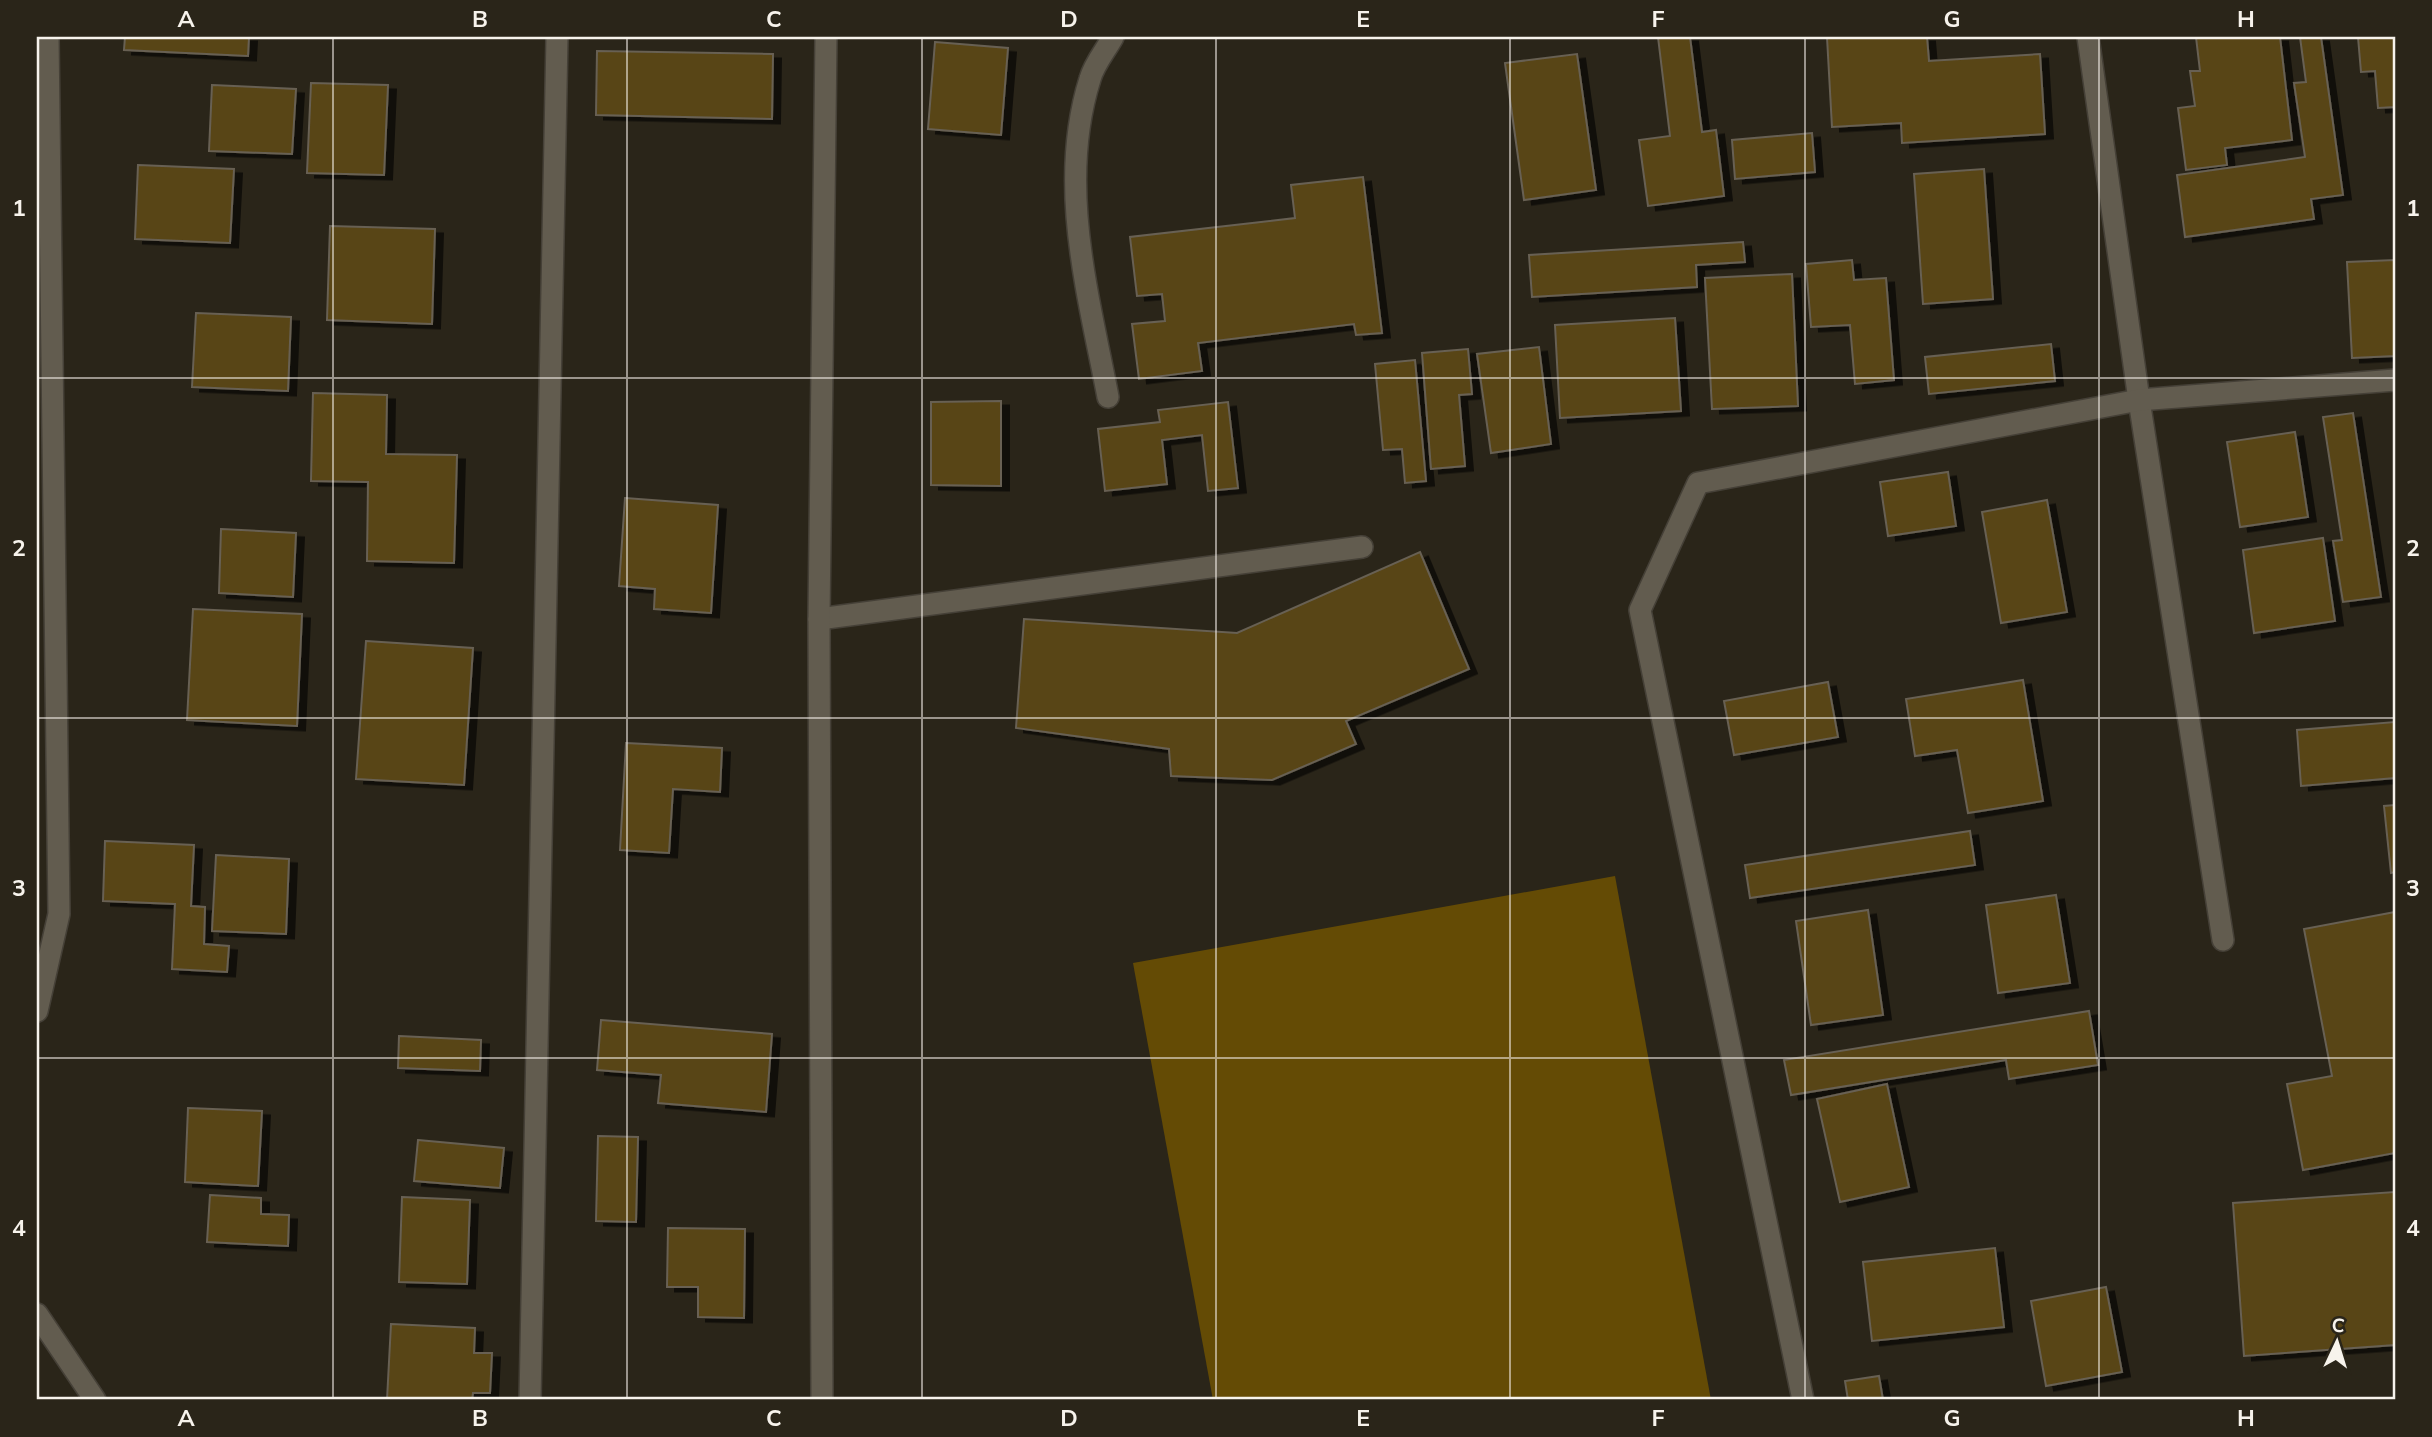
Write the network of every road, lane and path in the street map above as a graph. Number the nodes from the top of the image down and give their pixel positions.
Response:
1 (48, 37) edge
2 (557, 37) edge
3 (825, 37) edge
4 (1114, 37) edge
5 (2088, 37) edge
6 (2395, 380) edge
7 (1108, 397) dead end
8 (2139, 400) junction
9 (1362, 547) dead end
10 (819, 619) junction
11 (2223, 940) dead end
12 (37, 1011) edge
13 (37, 1314) edge
14 (95, 1400) edge
15 (530, 1400) edge
16 (822, 1400) edge
17 (1802, 1400) edge

1 - 12 street
2 - 15 street
3 - 10 street
4 - 7 street
5 - 8 street
6 - 8 street
8 - 11 street
8 - 17 street
9 - 10 street
10 - 16 street
13 - 14 street

